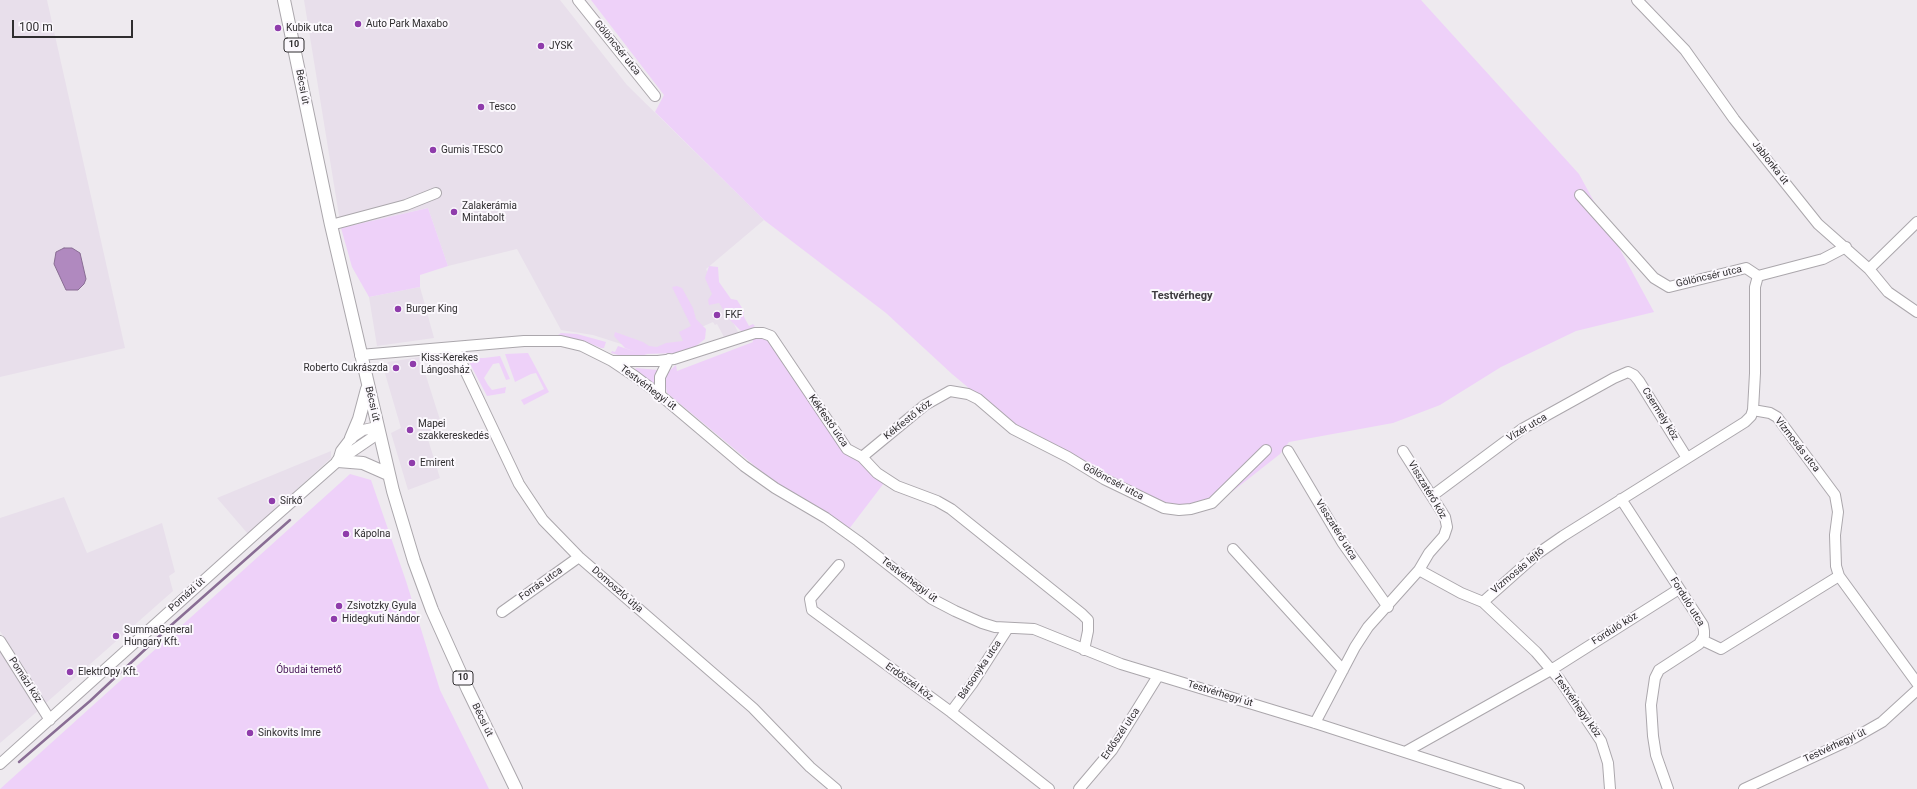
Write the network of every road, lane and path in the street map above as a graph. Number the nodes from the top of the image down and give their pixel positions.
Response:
1 (284, 0) edge
2 (578, 0) edge
3 (1637, 0) edge
4 (655, 96) dead end
5 (436, 193) dead end
6 (1580, 195) dead end
7 (1917, 222) edge
8 (331, 225) junction
9 (1846, 247) junction
10 (1869, 269) junction
11 (1758, 276) junction
12 (1917, 312) edge
13 (454, 347) junction
14 (360, 355) junction
15 (669, 359) junction
16 (612, 361) junction
17 (1628, 372) joint
18 (368, 386) junction
19 (958, 391) joint
20 (660, 394) junction
21 (1754, 410) junction
22 (378, 430) junction
23 (351, 438) junction
24 (358, 448) junction
25 (1266, 450) dead end
26 (1288, 451) dead end
27 (1403, 451) dead end
28 (862, 457) junction
29 (1687, 458) junction
30 (338, 461) junction
31 (363, 463) junction
32 (388, 474) junction
33 (1432, 496) junction
34 (1621, 499) junction
35 (1233, 549) dead end
36 (579, 557) junction
37 (839, 565) dead end
38 (1419, 570) junction
39 (1839, 576) junction
40 (1679, 589) junction
41 (1483, 602) junction
42 (1388, 607) junction
43 (502, 612) dead end
44 (1008, 628) junction
45 (1702, 640) junction
46 (0, 641) edge
47 (1084, 650) junction
48 (1343, 670) junction
49 (1551, 670) junction
50 (1158, 676) junction
51 (1917, 683) edge
52 (1917, 690) edge
53 (951, 712) junction
54 (50, 720) junction
55 (1315, 723) junction
56 (1405, 752) junction
57 (0, 764) edge
58 (1513, 788) edge
59 (516, 789) edge
60 (836, 789) edge
61 (1049, 789) edge
62 (1079, 789) edge
63 (1610, 789) edge
64 (1668, 789) edge
65 (1744, 789) edge

1 - 8 main road, Bécsi út / 10
2 - 4 street, Gölöncsér utca
3 - 9 street, Jablonka út
5 - 8 street
6 - 11 street, Gölöncsér utca
7 - 10 street
8 - 14 main road, Bécsi út / 10
9 - 10 street, Jablonka út
9 - 11 street, Gölöncsér utca
10 - 12 street, Jablonka út
11 - 21 street
13 - 14 street, Testvérhegyi út
13 - 16 street, Testvérhegyi út
13 - 36 street, Domoszló útja
14 - 18 main road, Bécsi út / 10
15 - 16 street, Kékfestő utca
15 - 20 street
15 - 28 street, Kékfestő utca
16 - 20 street, Testvérhegyi út
17 - 29 street, Csermely köz
17 - 33 street, Vízér utca
18 - 22 main road, Bécsi út / 10
18 - 23 main road
19 - 25 street, Gölöncsér utca
19 - 28 street, Kékfestő köz
20 - 44 street, Testvérhegyi út
21 - 29 street, Vízmosás lejtő
21 - 39 street, Vízmosás utca
22 - 23 street
22 - 24 street, Pomázi út
22 - 32 main road, Bécsi út / 10
23 - 30 street
24 - 30 street, Pomázi út
24 - 31 street
26 - 42 street, Visszatérő utca
27 - 33 street, Visszatérő köz
28 - 47 street, Kékfestő utca
29 - 34 street, Vízmosás lejtő
30 - 31 main road
30 - 54 street, Pomázi út
31 - 32 main road
32 - 59 main road, Bécsi út / 10
33 - 38 street, Visszatérő köz
34 - 40 street, Forduló utca
34 - 41 street, Vízmosás lejtő
35 - 48 street
36 - 43 street, Forrás utca
36 - 60 street, Domoszló útja
37 - 53 street, Erdőszél köz
38 - 41 street
38 - 42 street
39 - 45 street
39 - 51 street, Vízmosás utca
40 - 45 street, Forduló utca
40 - 49 street, Forduló köz
41 - 49 street, Vízmosás lejtő
42 - 48 street
44 - 47 street, Testvérhegyi út
44 - 53 street, Bársonyka utca
45 - 64 street, Forduló utca
46 - 54 street, Pomázi köz
47 - 50 street, Testvérhegyi út
48 - 55 street
49 - 56 street
49 - 63 street, Testvérhegyi köz
50 - 55 street, Testvérhegyi út
50 - 62 street, Erdőszél utca
52 - 65 street, Testvérhegyi út
53 - 61 street, Erdőszél köz
54 - 57 street, Pomázi út
55 - 56 street, Testvérhegyi út
56 - 58 street, Testvérhegyi út

